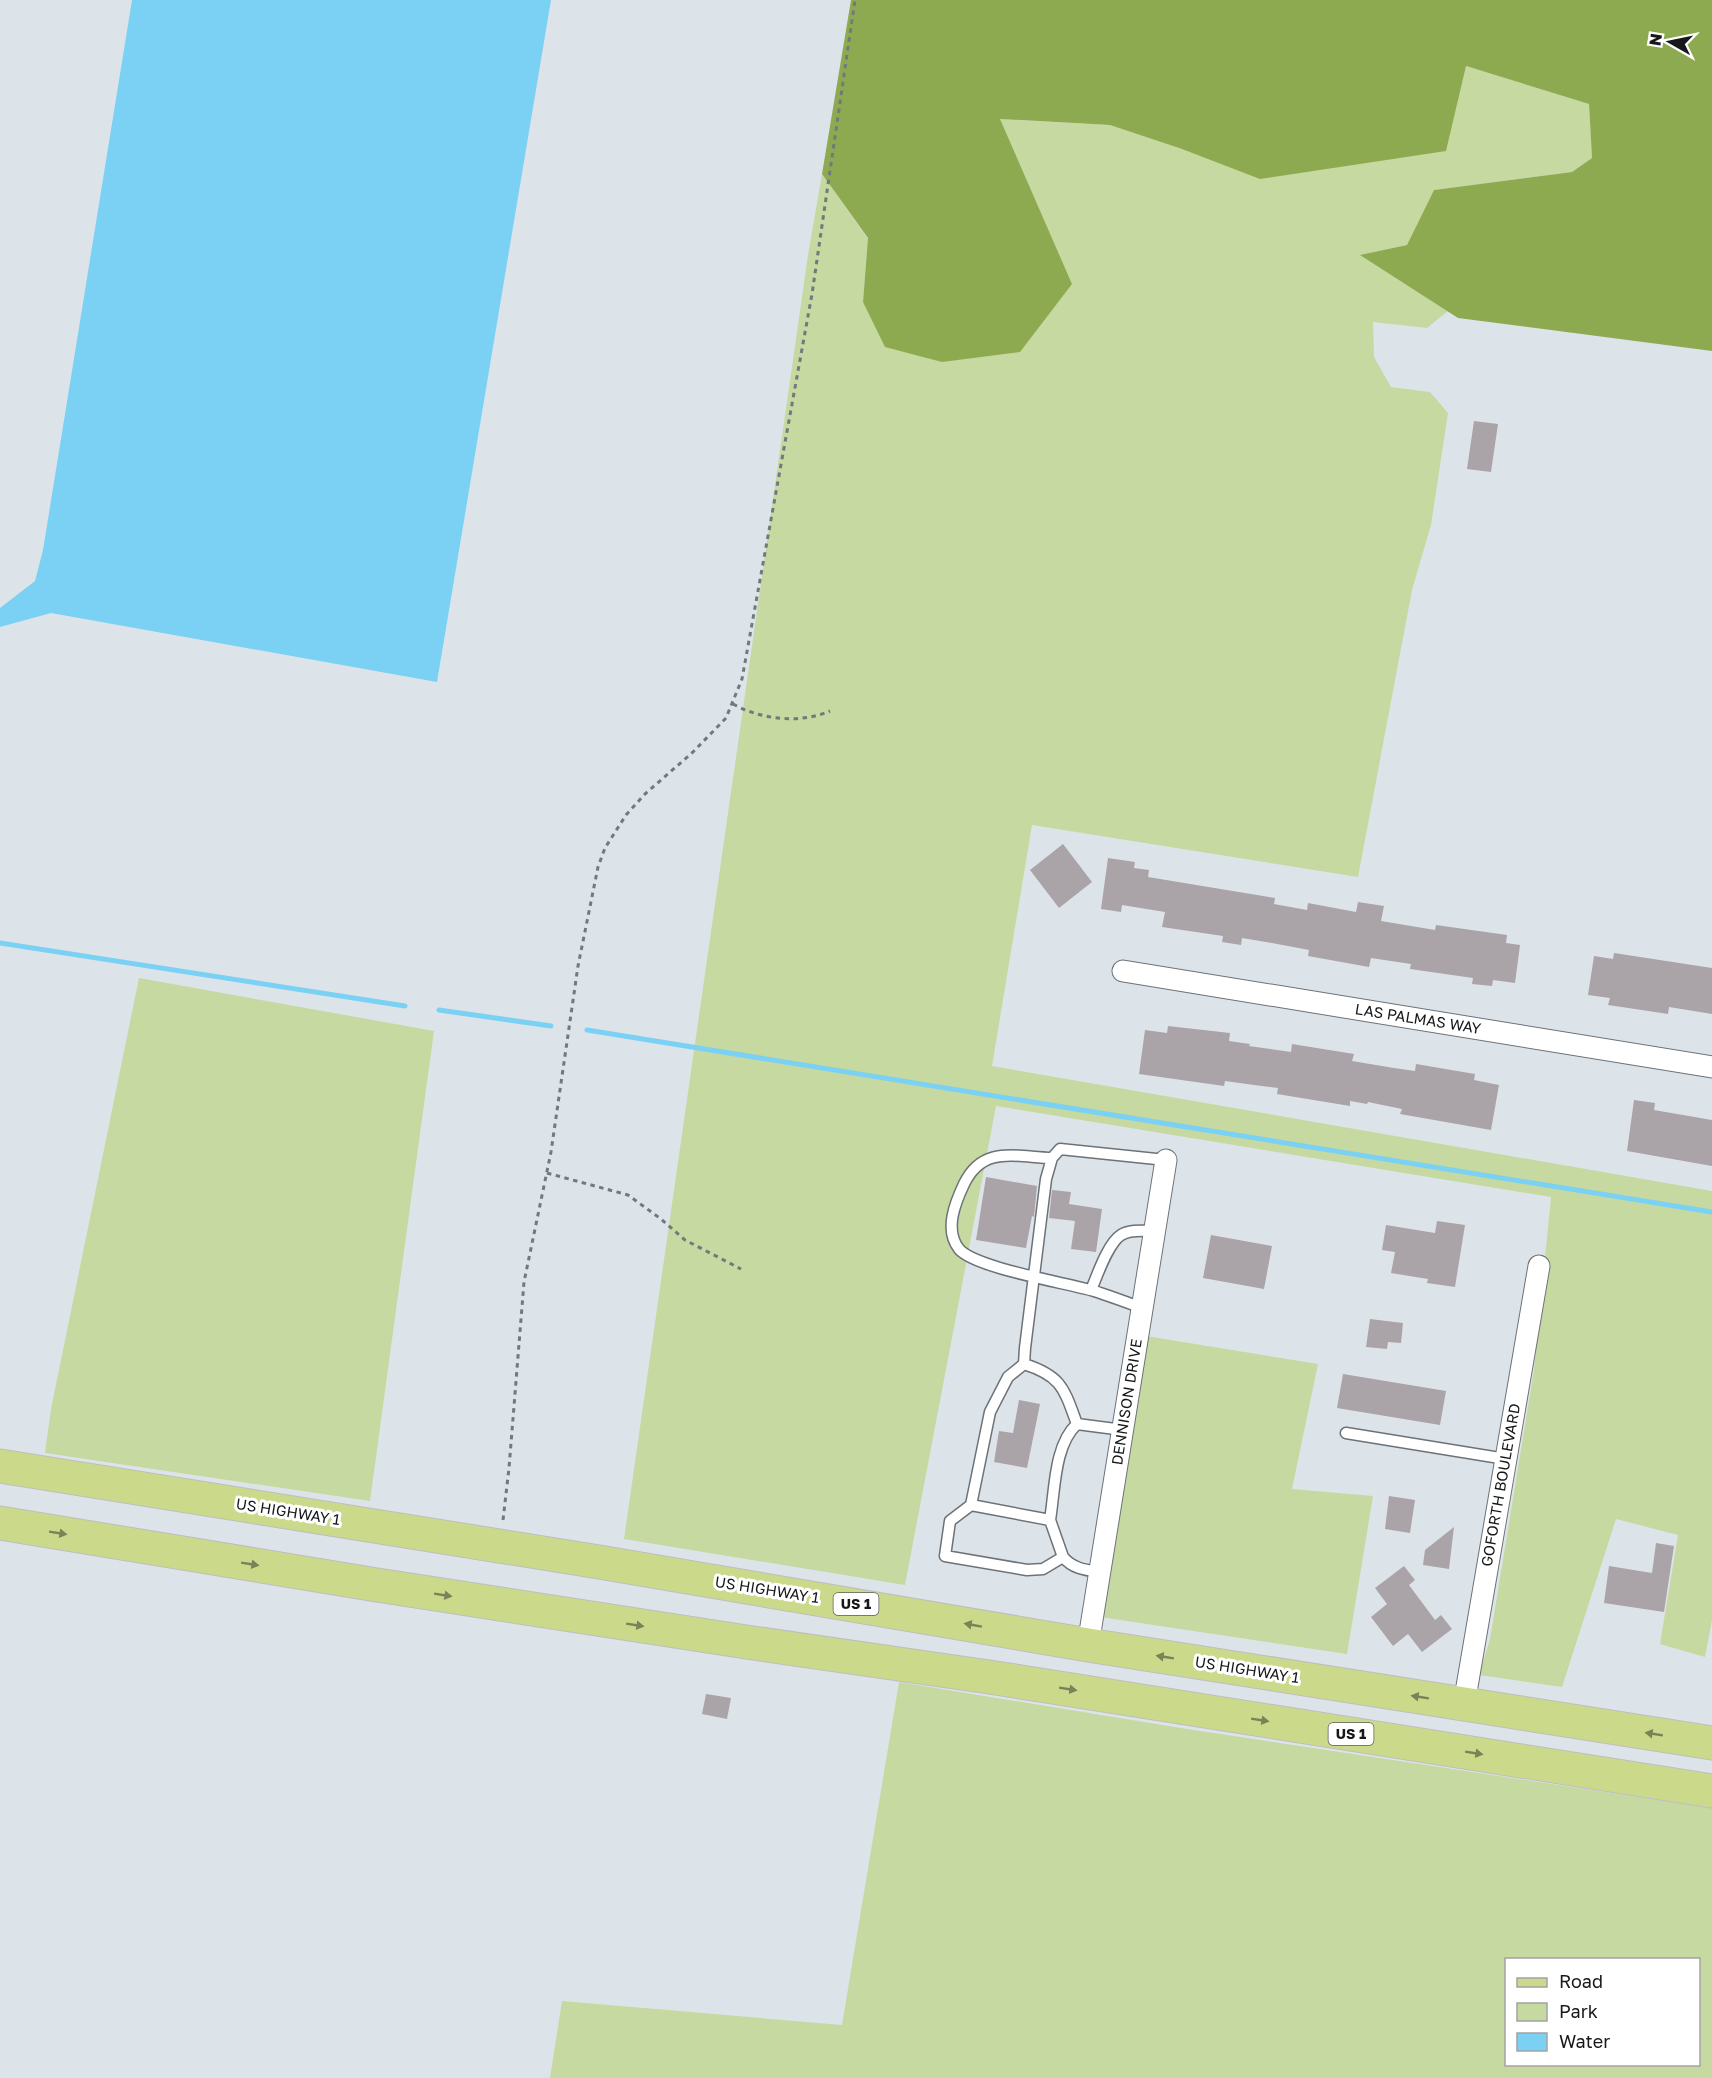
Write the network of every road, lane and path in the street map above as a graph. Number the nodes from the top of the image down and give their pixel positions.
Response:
1 (855, 0) edge
2 (733, 704) junction
3 (830, 711) dead end
4 (1123, 971) dead end
5 (1712, 1067) edge
6 (1052, 1158) junction
7 (1166, 1160) joint
8 (547, 1173) junction
9 (1154, 1231) junction
10 (1539, 1266) dead end
11 (741, 1269) dead end
12 (1034, 1277) junction
13 (1091, 1290) junction
14 (1142, 1308) junction
15 (1024, 1364) junction
16 (1077, 1424) junction
17 (1123, 1430) junction
18 (1346, 1433) dead end
19 (1506, 1460) junction
20 (0, 1466) edge
21 (971, 1505) junction
22 (1050, 1520) junction
23 (0, 1523) edge
24 (500, 1546) junction
25 (1063, 1557) junction
26 (1100, 1572) junction
27 (1088, 1646) junction
28 (989, 1677) junction
29 (1464, 1704) junction
30 (1712, 1743) edge
31 (1712, 1791) edge

1 - 2 path
2 - 3 path
2 - 8 path
4 - 5 street, LAS PALMAS WAY
6 - 7 lane
6 - 12 lane
6 - 12 lane
7 - 9 street, DENNISON DRIVE
8 - 11 path
8 - 24 path
9 - 13 lane
9 - 14 street, DENNISON DRIVE
10 - 19 street, GOFORTH BOULEVARD
12 - 13 lane
12 - 15 lane
13 - 14 lane
14 - 17 street, DENNISON DRIVE
15 - 16 lane
15 - 21 lane
16 - 17 lane
16 - 22 lane
17 - 26 street, DENNISON DRIVE
18 - 19 lane
19 - 29 street, GOFORTH BOULEVARD
20 - 24 main road, US HIGHWAY 1 / US 1
21 - 22 lane
21 - 25 lane
22 - 25 lane
23 -> 28 main road, US 1
27 -> 24 main road, US HIGHWAY 1 / US 1
25 - 26 lane
26 - 27 street, DENNISON DRIVE
27 - 28 main road
29 -> 27 main road, US HIGHWAY 1 / US 1
28 -> 31 main road, US 1
30 -> 29 main road, US HIGHWAY 1 / US 1

